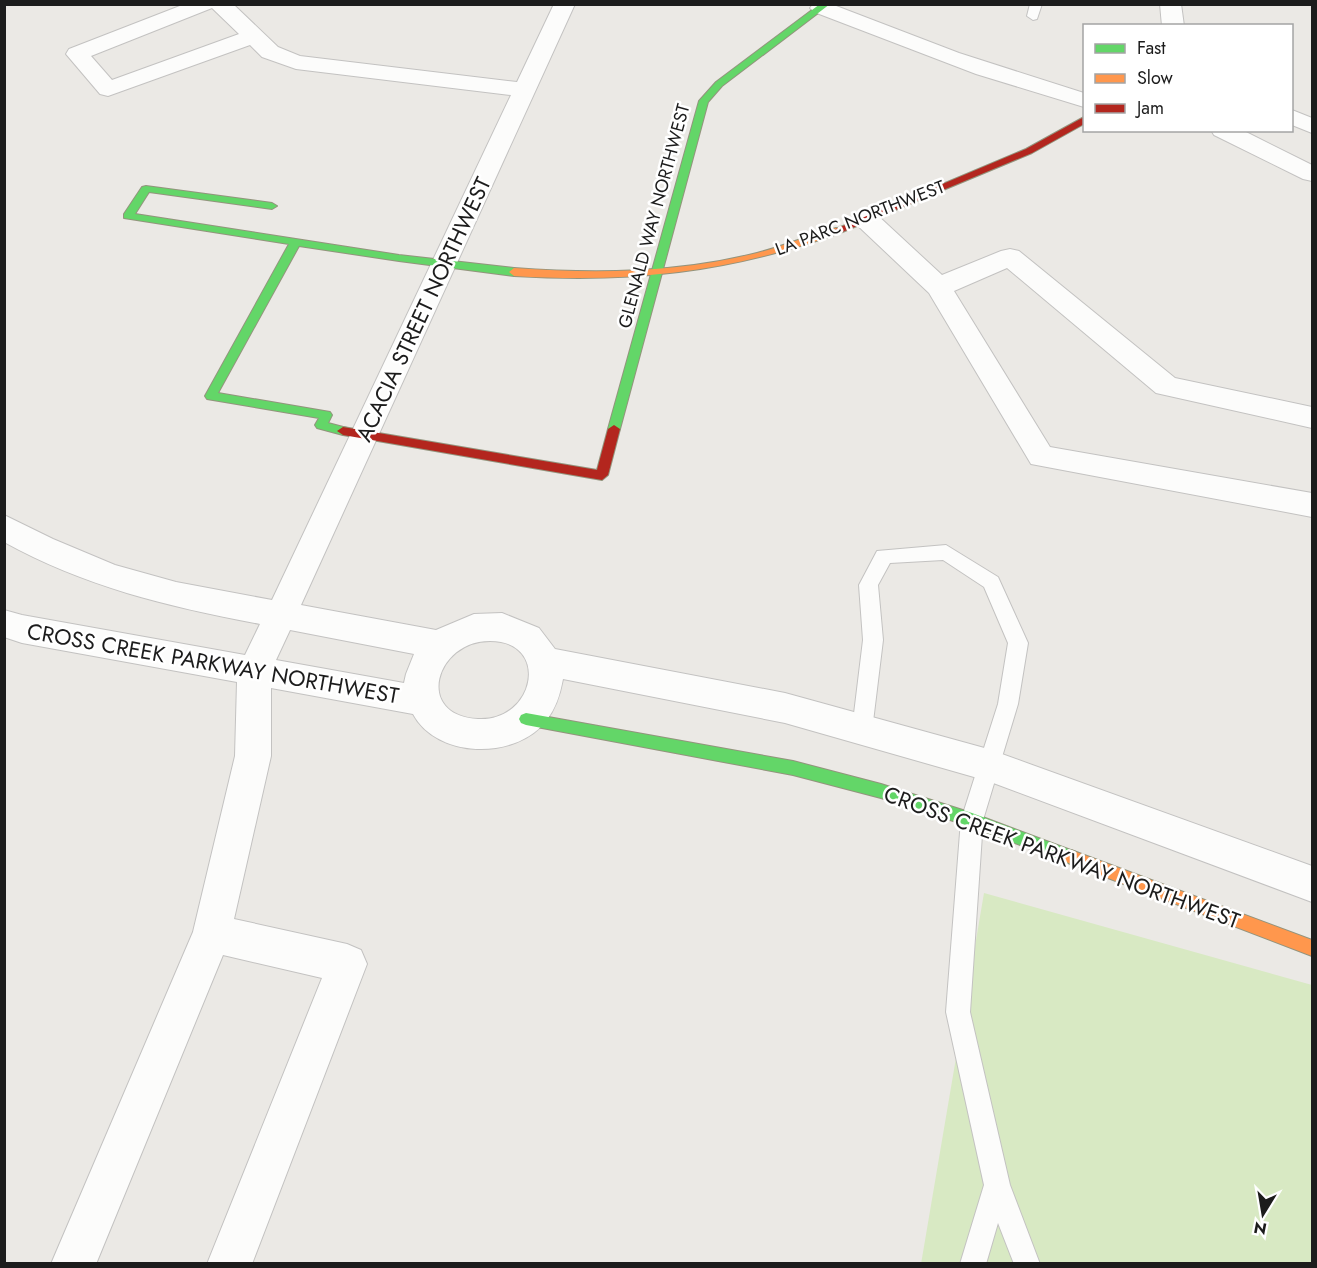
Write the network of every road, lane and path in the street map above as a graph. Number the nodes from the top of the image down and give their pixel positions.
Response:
1 (206, 4) edge
2 (220, 4) edge
3 (566, 4) edge
4 (1170, 4) edge
5 (824, 6) edge
6 (1173, 24) edge
7 (254, 36) junction
8 (525, 90) junction
9 (1083, 100) edge
10 (1293, 117) edge
11 (1083, 121) edge
12 (1312, 126) edge
13 (1226, 132) edge
14 (1273, 132) edge
15 (1256, 147) junction
16 (1312, 174) edge
17 (272, 206) dead end
18 (866, 219) junction
19 (296, 242) junction
20 (444, 265) junction
21 (656, 274) junction
22 (939, 288) junction
23 (1312, 417) edge
24 (364, 436) junction
25 (1312, 505) edge
26 (4, 527) edge
27 (281, 614) junction
28 (4, 623) edge
29 (439, 645) junction
30 (556, 663) junction
31 (254, 672) junction
32 (422, 701) junction
33 (538, 721) junction
34 (862, 730) junction
35 (988, 765) junction
36 (972, 820) junction
37 (1312, 884) edge
38 (212, 933) junction
39 (1312, 948) edge
40 (997, 1185) junction
41 (73, 1263) edge
42 (230, 1263) edge
43 (973, 1263) edge
44 (1027, 1263) edge

1 - 7 street
2 - 7 street
3 - 8 street, ACACIA STREET NORTHWEST
4 - 6 street
5 - 9 street
5 - 21 street, GLENALD WAY NORTHWEST
7 - 8 street
8 - 20 street, ACACIA STREET NORTHWEST
10 - 12 street
11 - 18 street, LA PARC NORTHWEST
13 - 15 street
14 - 15 street
15 - 16 street
17 - 19 street, LA PARC NORTHWEST
18 - 21 street, LA PARC NORTHWEST
18 - 22 street
19 - 20 street, LA PARC NORTHWEST
19 - 24 street
20 - 21 street, LA PARC NORTHWEST
20 - 24 street, ACACIA STREET NORTHWEST
21 - 24 street, GLENALD WAY NORTHWEST
22 - 23 street
22 - 25 street
24 - 27 street, ACACIA STREET NORTHWEST
26 - 27 street
27 - 29 street
27 - 31 street, ACACIA STREET NORTHWEST
28 - 31 street, CROSS CREEK PARKWAY NORTHWEST
29 - 30 street
29 - 32 street
30 - 33 street
30 - 34 street
31 - 32 street, CROSS CREEK PARKWAY NORTHWEST
31 - 38 street
32 - 33 street
33 - 36 street, CROSS CREEK PARKWAY NORTHWEST
34 - 35 street
34 - 35 lane
35 - 36 lane
35 - 37 street
36 - 39 street, CROSS CREEK PARKWAY NORTHWEST
36 - 40 lane
38 - 41 street
38 - 42 street
40 - 43 lane
40 - 44 lane

